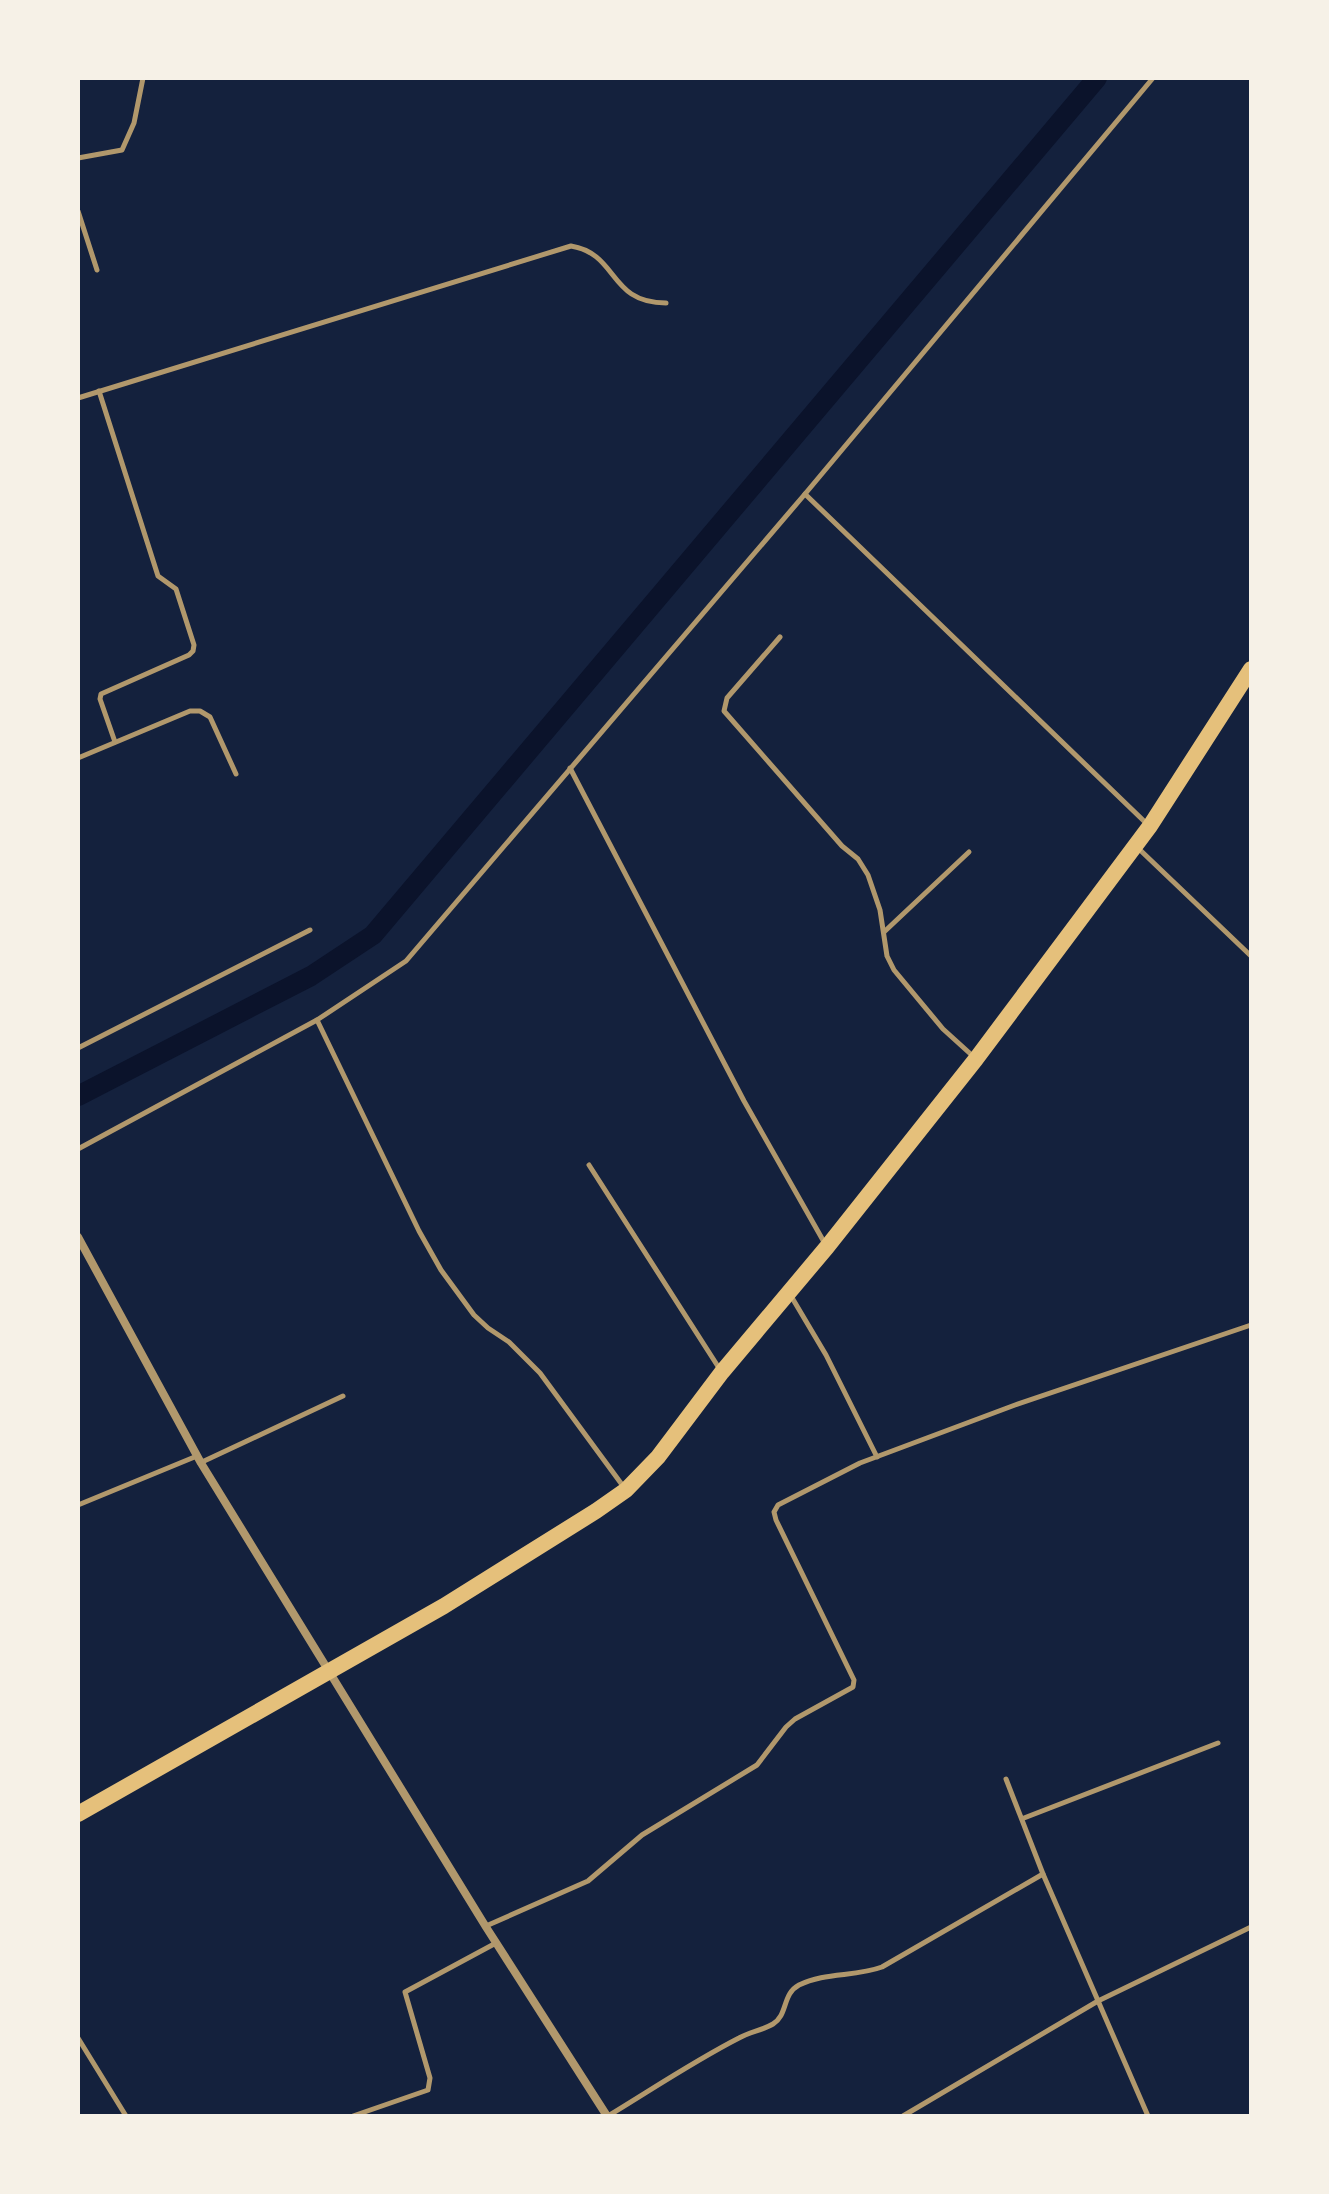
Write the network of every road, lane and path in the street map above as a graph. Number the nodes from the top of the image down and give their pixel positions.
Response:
1 (143, 78) edge
2 (1153, 78) edge
3 (78, 158) edge
4 (78, 211) edge
5 (97, 270) dead end
6 (666, 303) dead end
7 (99, 391) junction
8 (78, 398) edge
9 (805, 494) junction
10 (780, 637) dead end
11 (1251, 669) edge
12 (115, 742) junction
13 (78, 758) edge
14 (570, 768) junction
15 (236, 774) dead end
16 (1150, 826) junction
17 (1135, 845) junction
18 (969, 852) dead end
19 (310, 930) dead end
20 (883, 933) junction
21 (1251, 956) edge
22 (317, 1020) junction
23 (78, 1048) edge
24 (976, 1059) junction
25 (78, 1149) edge
26 (589, 1165) dead end
27 (78, 1237) edge
28 (827, 1247) junction
29 (789, 1292) junction
30 (1251, 1325) edge
31 (722, 1372) junction
32 (343, 1396) dead end
33 (877, 1457) junction
34 (200, 1459) junction
35 (626, 1490) junction
36 (78, 1505) edge
37 (330, 1671) junction
38 (1218, 1743) dead end
39 (1006, 1779) dead end
40 (78, 1814) edge
41 (1024, 1818) junction
42 (1043, 1874) junction
43 (486, 1927) junction
44 (1251, 1927) edge
45 (496, 1943) junction
46 (1098, 2001) junction
47 (78, 2038) edge
48 (126, 2116) edge
49 (353, 2116) edge
50 (608, 2116) edge
51 (903, 2116) edge
52 (1148, 2116) edge

1 - 3 lane
2 - 9 lane
4 - 5 lane
6 - 7 lane
7 - 8 lane
7 - 12 lane
9 - 14 lane
9 - 16 lane
10 - 20 lane
11 - 16 main road
12 - 13 lane
12 - 15 lane
14 - 22 lane
14 - 28 lane
16 - 17 main road
17 - 21 lane
17 - 24 main road
18 - 20 lane
19 - 23 lane
20 - 24 lane
22 - 25 lane
22 - 35 lane
24 - 28 main road
26 - 31 lane
27 - 34 street
28 - 29 main road
29 - 31 main road
29 - 33 lane
30 - 33 lane
31 - 35 main road
32 - 34 lane
33 - 43 lane
34 - 36 lane
34 - 37 street
35 - 37 main road
37 - 40 main road
37 - 43 street
38 - 41 lane
39 - 41 lane
41 - 42 lane
42 - 46 lane
42 - 50 lane
43 - 45 street
44 - 46 lane
45 - 49 lane
45 - 50 street
46 - 51 lane
46 - 52 lane
47 - 48 lane

